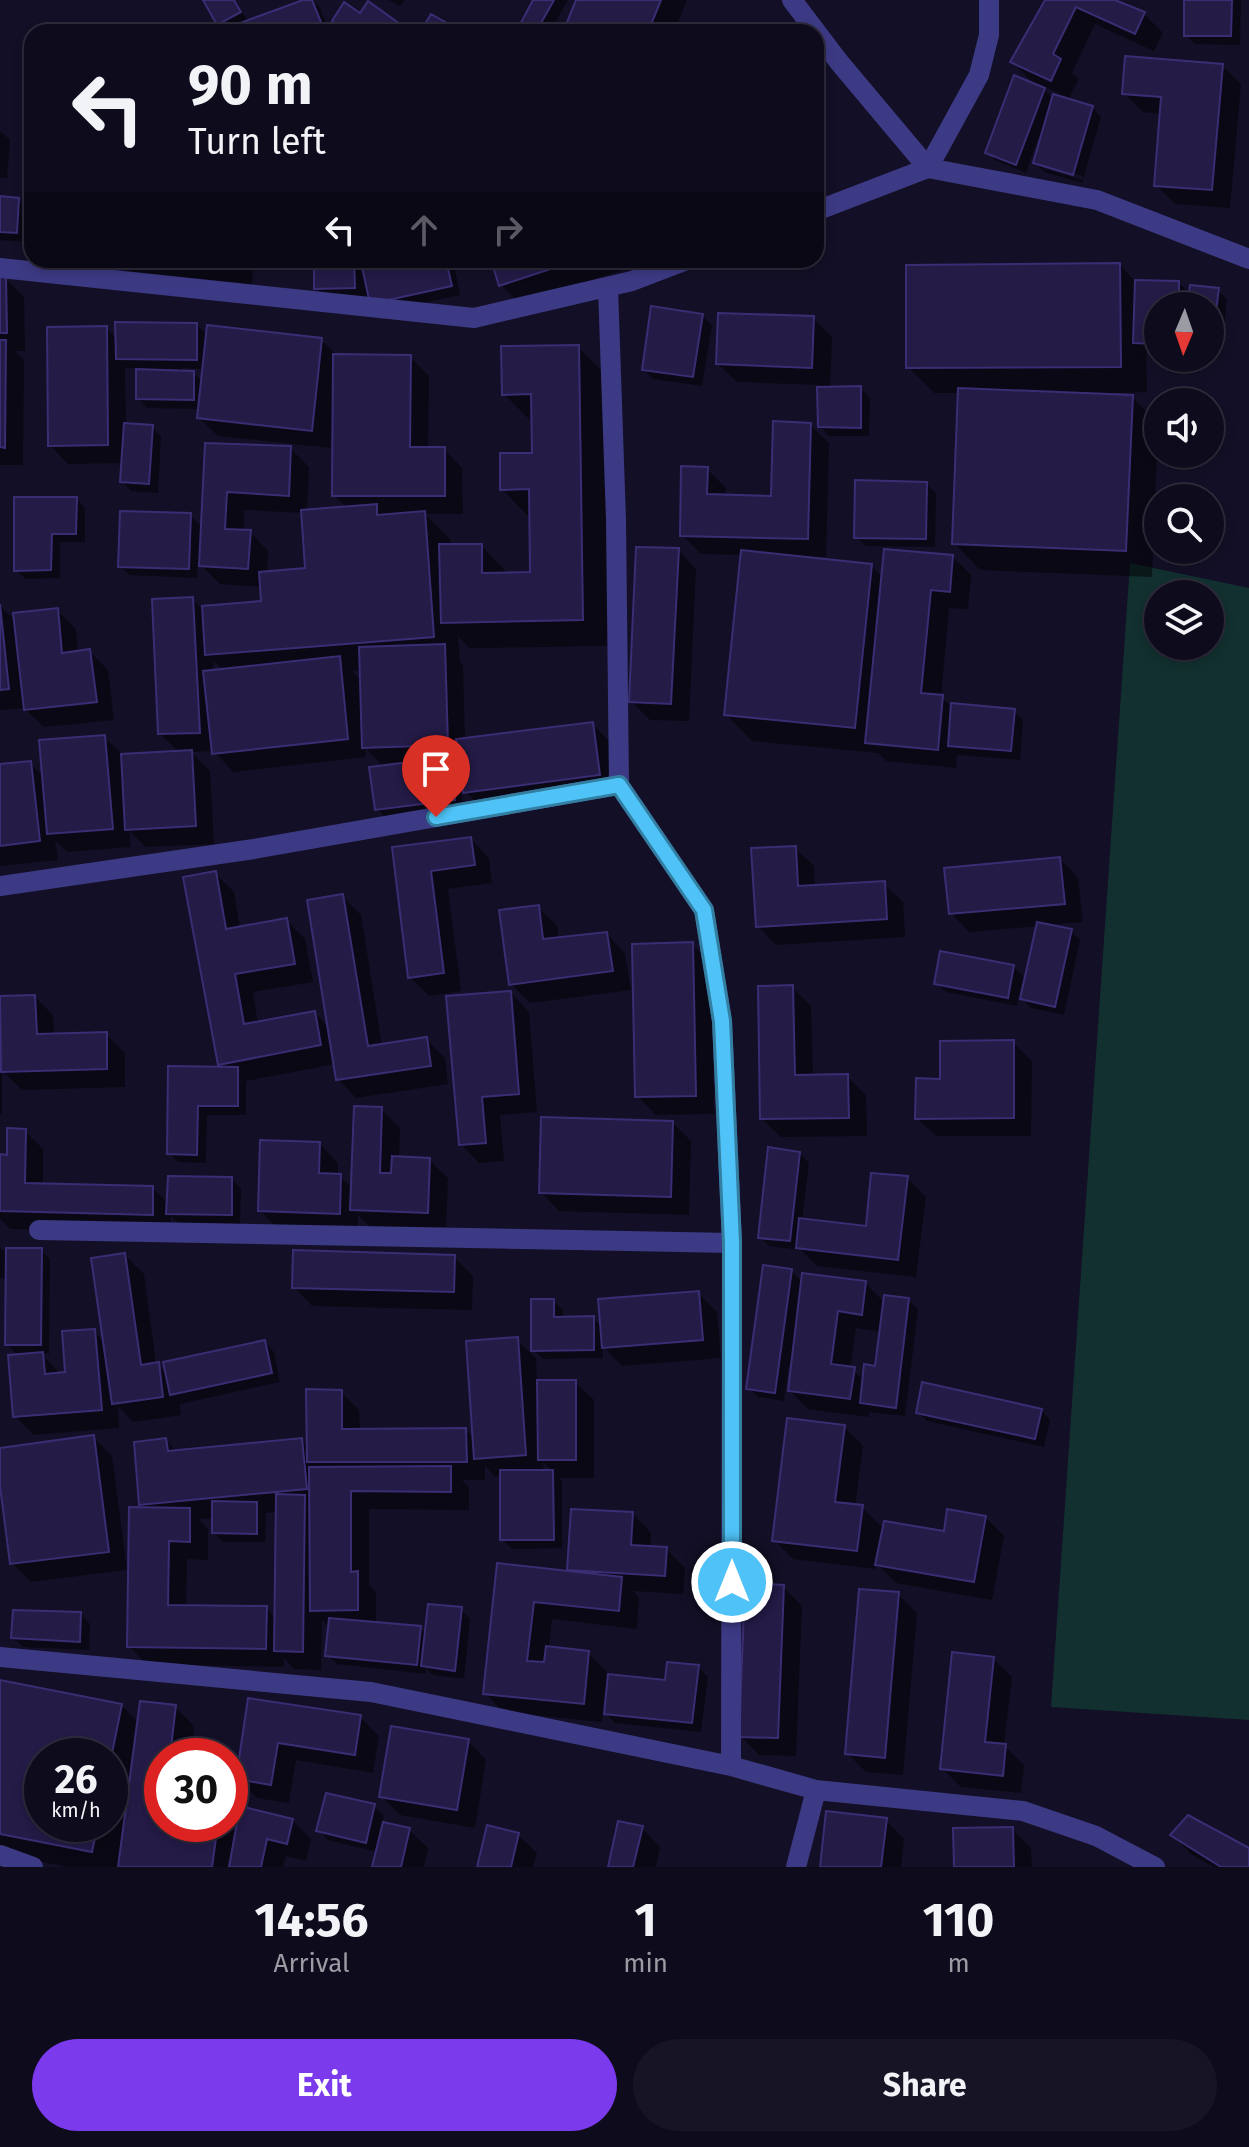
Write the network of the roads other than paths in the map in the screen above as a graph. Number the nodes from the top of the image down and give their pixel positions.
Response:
1 (792, 0) edge
2 (989, 0) edge
3 (810, 24) edge
4 (824, 42) edge
5 (928, 168) junction
6 (824, 208) edge
7 (1249, 259) edge
8 (0, 268) edge
9 (666, 268) edge
10 (608, 287) junction
11 (619, 785) junction
12 (0, 886) edge
13 (39, 1230) dead end
14 (732, 1243) junction
15 (0, 1657) edge
16 (731, 1766) junction
17 (816, 1790) junction
18 (0, 1855) edge
19 (33, 1867) edge
20 (796, 1867) edge
21 (1155, 1867) edge

1 - 3 street
2 - 5 street
4 - 5 street
5 - 6 street
5 - 7 street
8 - 10 street
9 - 10 street
10 - 11 street
11 - 12 street
11 - 14 street
13 - 14 street
14 - 16 street
15 - 16 street
16 - 17 street
17 - 20 street
17 - 21 street
18 - 19 street

